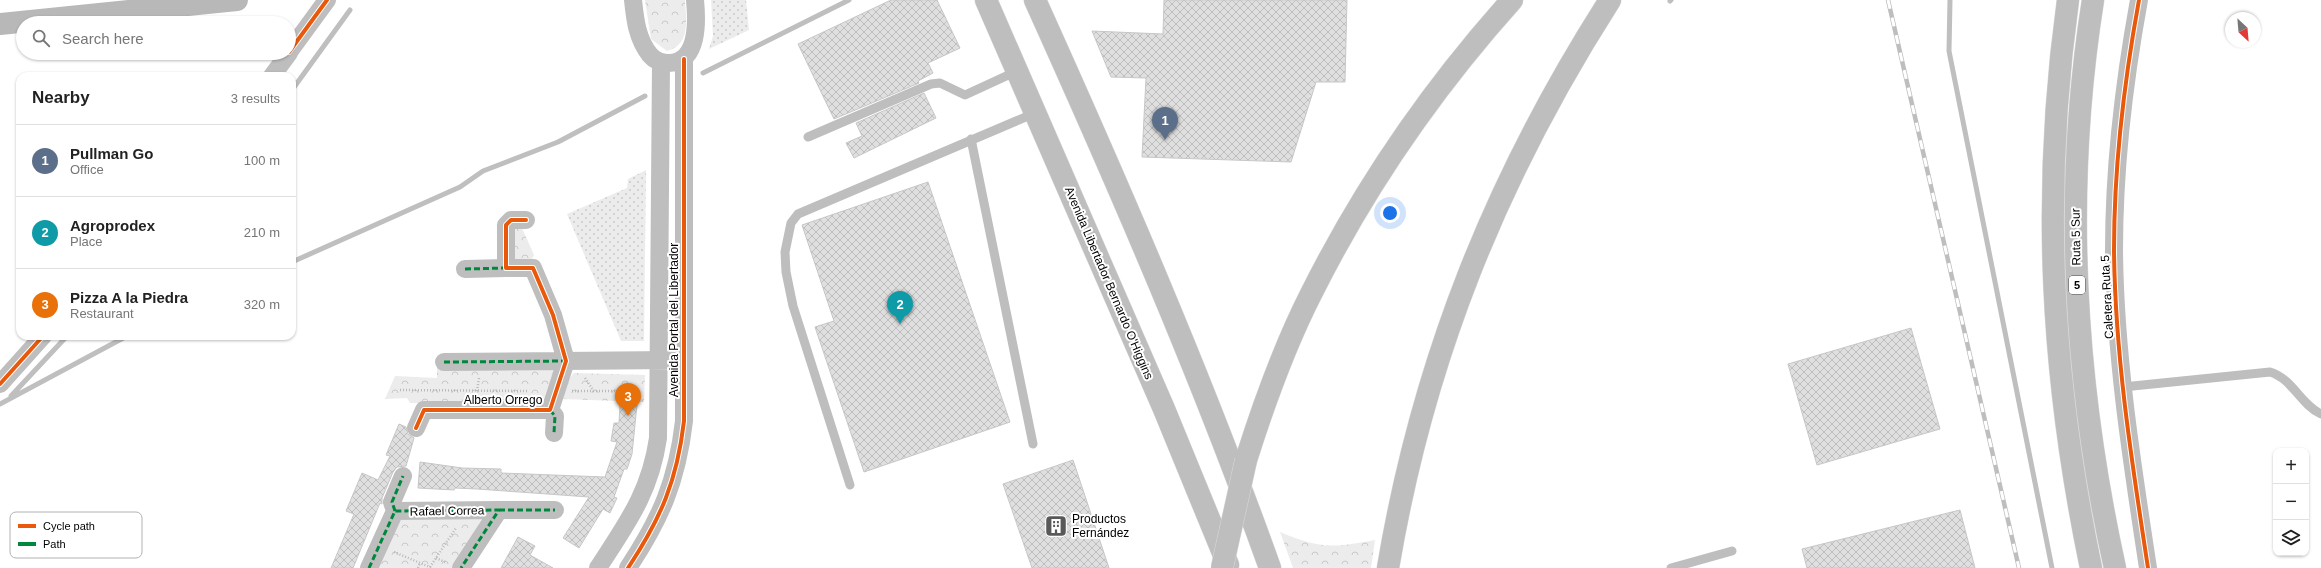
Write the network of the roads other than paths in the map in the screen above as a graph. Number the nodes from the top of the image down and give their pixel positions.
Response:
1 (237, 0) edge
2 (327, 0) edge
3 (633, 0) edge
4 (695, 0) edge
5 (986, 0) edge
6 (1034, 0) edge
7 (1512, 0) edge
8 (1610, 0) edge
9 (2068, 0) edge
10 (2093, 0) edge
11 (2139, 0) edge
12 (79, 16) edge
13 (16, 22) edge
14 (0, 24) edge
15 (296, 43) edge
16 (684, 59) junction
17 (284, 60) edge
18 (661, 63) junction
19 (1017, 71) junction
20 (275, 72) edge
21 (1035, 113) junction
22 (808, 137) dead end
23 (971, 140) junction
24 (526, 220) dead end
25 (506, 268) junction
26 (465, 270) dead end
27 (39, 340) edge
28 (659, 360) junction
29 (684, 360) junction
30 (566, 361) junction
31 (444, 362) dead end
32 (0, 384) edge
33 (2123, 386) junction
34 (550, 410) junction
35 (2321, 414) edge
36 (416, 428) dead end
37 (554, 433) dead end
38 (1033, 444) dead end
39 (403, 476) dead end
40 (850, 485) dead end
41 (499, 510) junction
42 (555, 510) dead end
43 (395, 511) junction
44 (1732, 551) dead end
45 (369, 568) edge
46 (461, 568) edge
47 (598, 568) edge
48 (628, 568) edge
49 (1222, 568) edge
50 (1229, 568) edge
51 (1270, 568) edge
52 (1388, 568) edge
53 (1671, 568) edge
54 (2091, 568) edge
55 (2115, 568) edge
56 (2148, 568) edge

1 - 12 main road
2 - 15 street
3 - 18 street
4 - 16 street, Avenida Portal del Libertador
5 - 19 main road, Avenida Libertador Bernardo O'Higgins
6 - 51 main road
7 - 49 main road, bridge
8 - 52 main road
9 - 54 main road, Ruta 5 Sur / 5
10 - 55 main road, Ruta 5 Sur / 5
11 - 33 street, Caletera Ruta 5
13 - 14 main road
16 - 18 street
16 - 29 street, Avenida Portal del Libertador
17 - 20 street
18 - 28 street, Avenida Portal del Libertador
19 - 21 main road, Avenida Libertador Bernardo O'Higgins
19 - 22 lane
21 - 23 lane
21 - 50 main road, Avenida Libertador Bernardo O'Higgins
23 - 38 lane
23 - 40 lane
24 - 25 street
25 - 26 street
25 - 30 street
27 - 32 street
28 - 29 street
28 - 30 street
28 - 47 street, Avenida Portal del Libertador
29 - 48 street, Avenida Portal del Libertador
30 - 31 street
30 - 34 street, Alberto Orrego
33 - 35 lane
33 - 56 street, Caletera Ruta 5
34 - 36 street, Alberto Orrego
34 - 37 street, Alberto Orrego
39 - 43 street, Rafael Correa
41 - 42 street, Rafael Correa
41 - 43 street, Rafael Correa
41 - 46 street, Rafael Correa
43 - 45 street, Rafael Correa
44 - 53 lane

